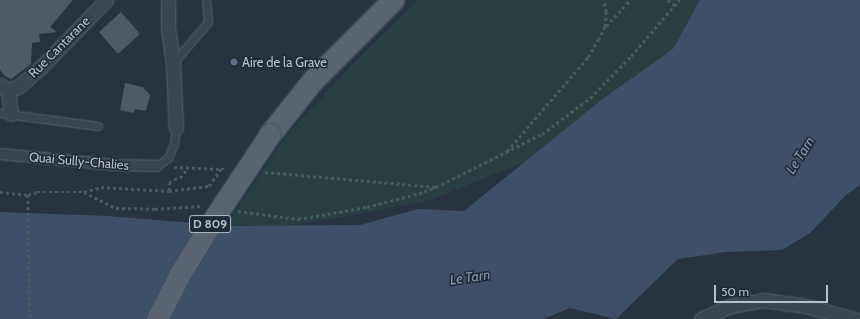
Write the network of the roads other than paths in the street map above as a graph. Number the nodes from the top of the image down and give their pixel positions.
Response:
1 (106, 0) edge
2 (168, 0) edge
3 (206, 0) edge
4 (394, 0) edge
5 (173, 63) junction
6 (4, 87) edge
7 (6, 114) edge
8 (98, 126) dead end
9 (176, 128) joint
10 (0, 154) edge
11 (157, 166) joint
12 (157, 319) edge
13 (701, 319) edge
14 (854, 319) edge

1 - 6 street, Rue Cantarane
2 - 5 street
3 - 5 lane
4 - 12 main road, D 809, bridge
5 - 9 street
6 - 7 street
7 - 8 lane
9 - 11 lane
10 - 11 street, Quai Sully-Chalies
13 - 14 street

